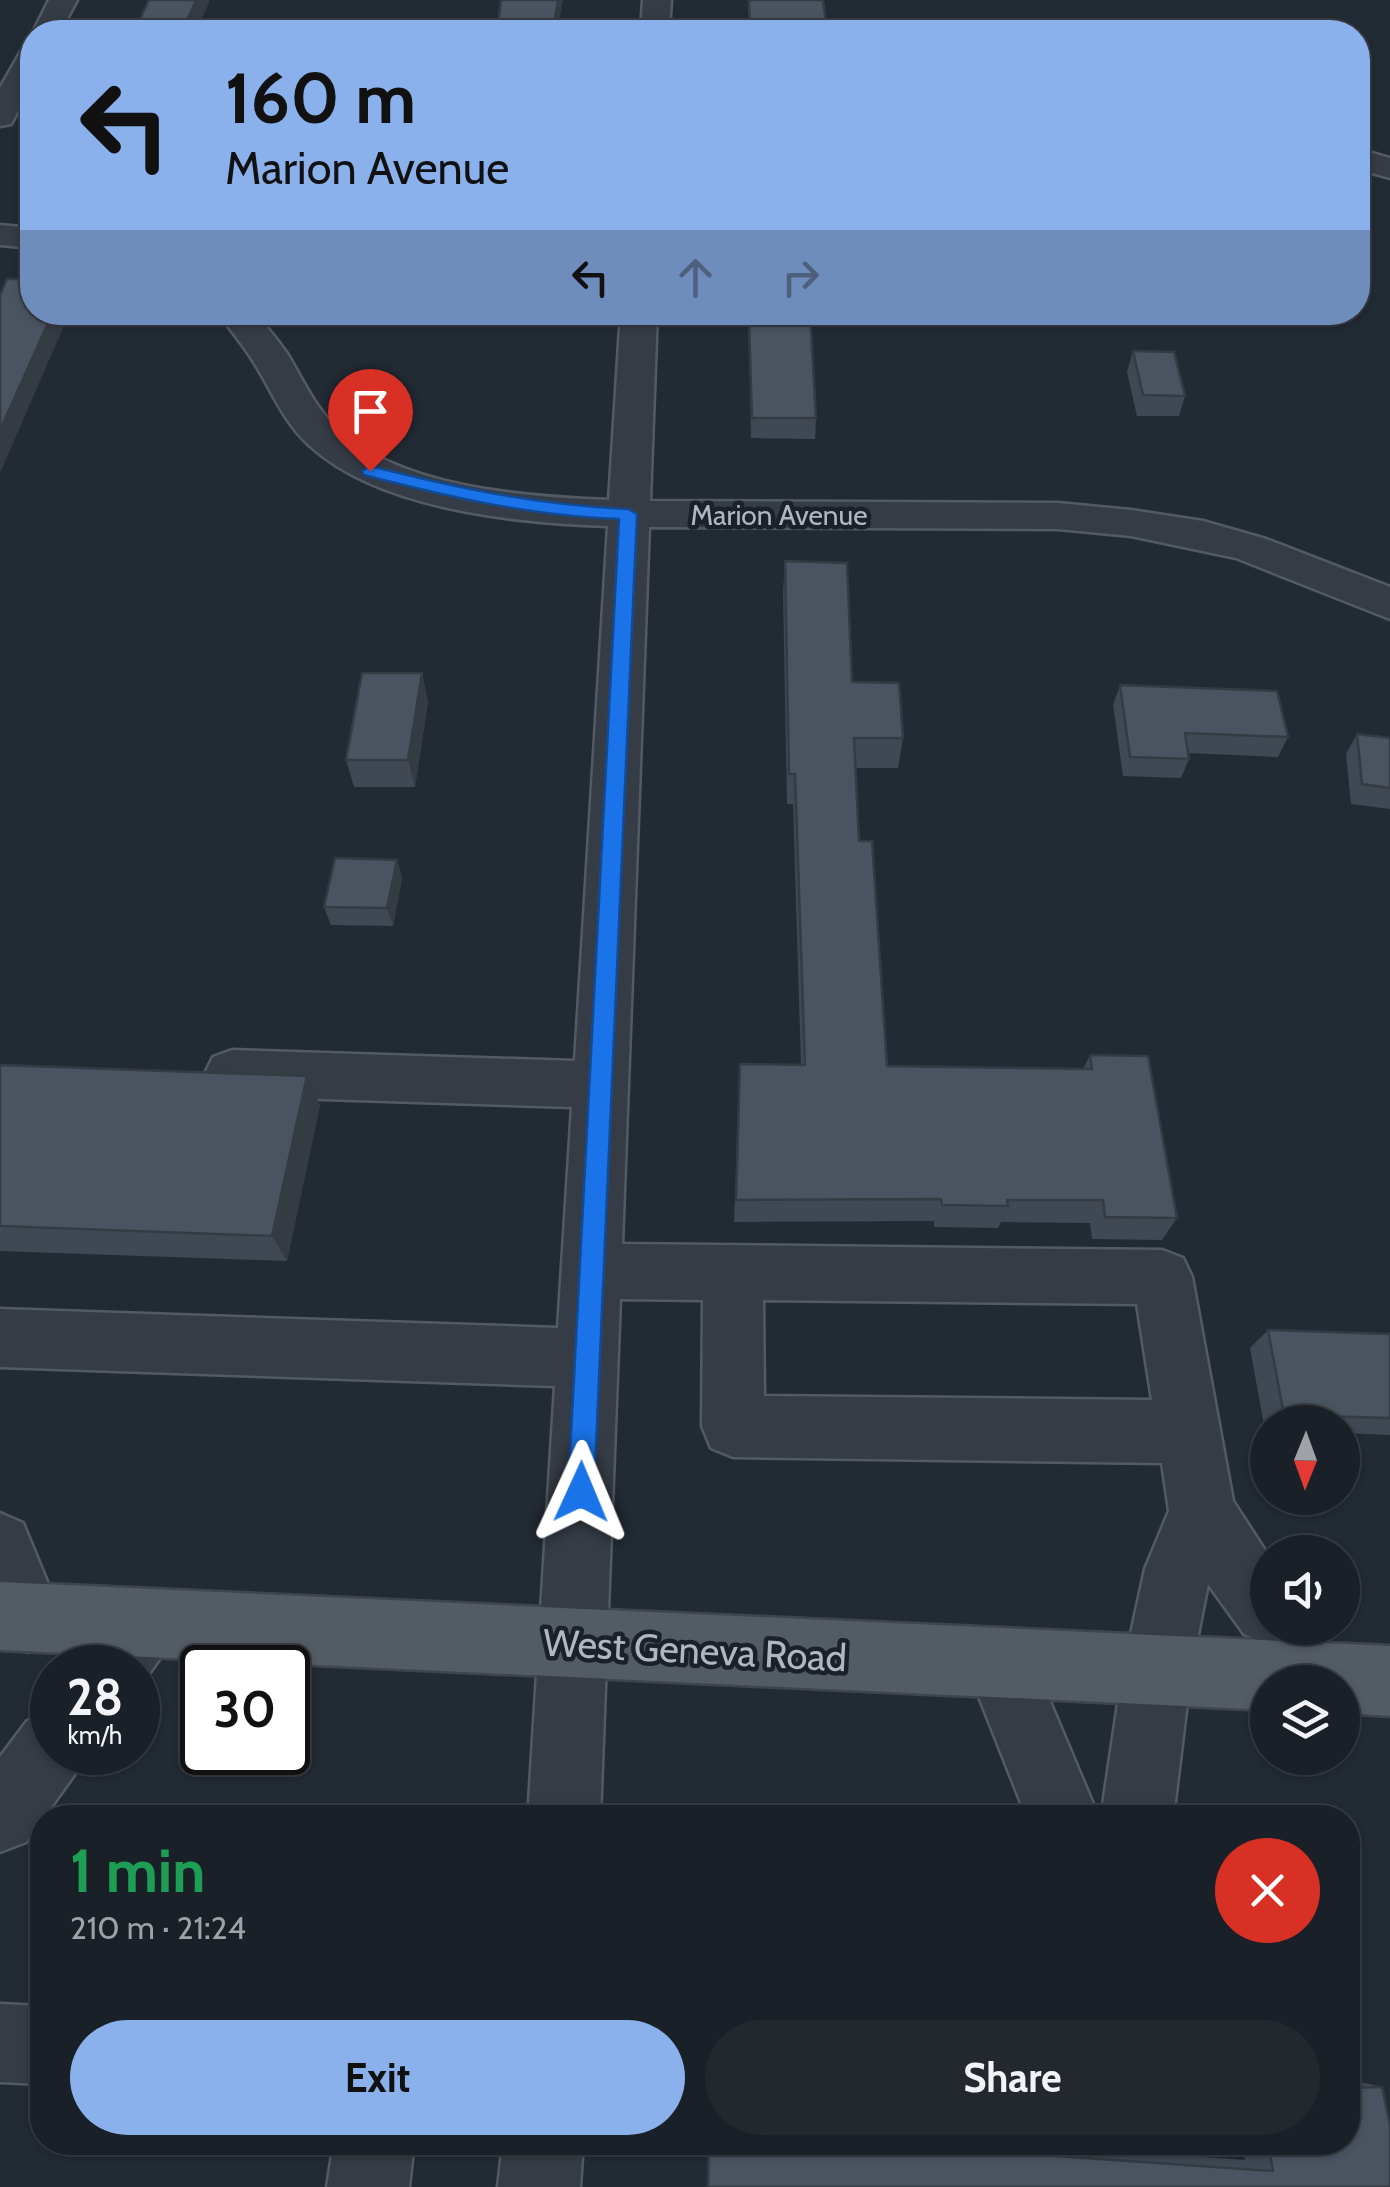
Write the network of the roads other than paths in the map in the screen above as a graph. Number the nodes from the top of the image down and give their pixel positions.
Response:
1 (20, 79) edge
2 (0, 116) edge
3 (246, 325) edge
4 (638, 325) edge
5 (628, 514) junction
6 (1390, 604) edge
7 (180, 1071) edge
8 (599, 1085) junction
9 (590, 1271) junction
10 (733, 1272) junction
11 (0, 1338) edge
12 (586, 1358) junction
13 (1188, 1432) junction
14 (1202, 1511) junction
15 (0, 1546) edge
16 (1250, 1586) edge
17 (14, 1617) edge
18 (572, 1644) junction
19 (123, 1645) edge
20 (160, 1646) edge
21 (1300, 1653) edge
22 (1000, 1664) junction
23 (1157, 1670) junction
24 (1390, 1681) edge
25 (30, 1775) edge
26 (565, 1805) edge
27 (1058, 1805) edge
28 (1139, 1805) edge
29 (0, 1816) edge
30 (0, 2043) edge
31 (30, 2045) edge
32 (372, 2155) edge
33 (541, 2155) edge
34 (368, 2187) edge
35 (539, 2187) edge

1 - 2 street
3 - 5 street, Marion Avenue
4 - 5 street
5 - 6 street, Marion Avenue
5 - 8 street
7 - 8 street
8 - 9 street
9 - 10 street
9 - 12 street
10 - 13 street
10 - 13 street
11 - 12 street
12 - 18 street
13 - 14 street
14 - 16 street
14 - 23 street
15 - 17 street
17 - 19 main road, West Geneva Road
18 - 20 main road, West Geneva Road
18 - 22 main road, West Geneva Road
18 - 26 street
21 - 23 main road, West Geneva Road
21 - 24 main road, West Geneva Road
22 - 23 main road, West Geneva Road
22 - 27 street
23 - 28 street
25 - 29 street
30 - 31 street
32 - 34 street
33 - 35 street

